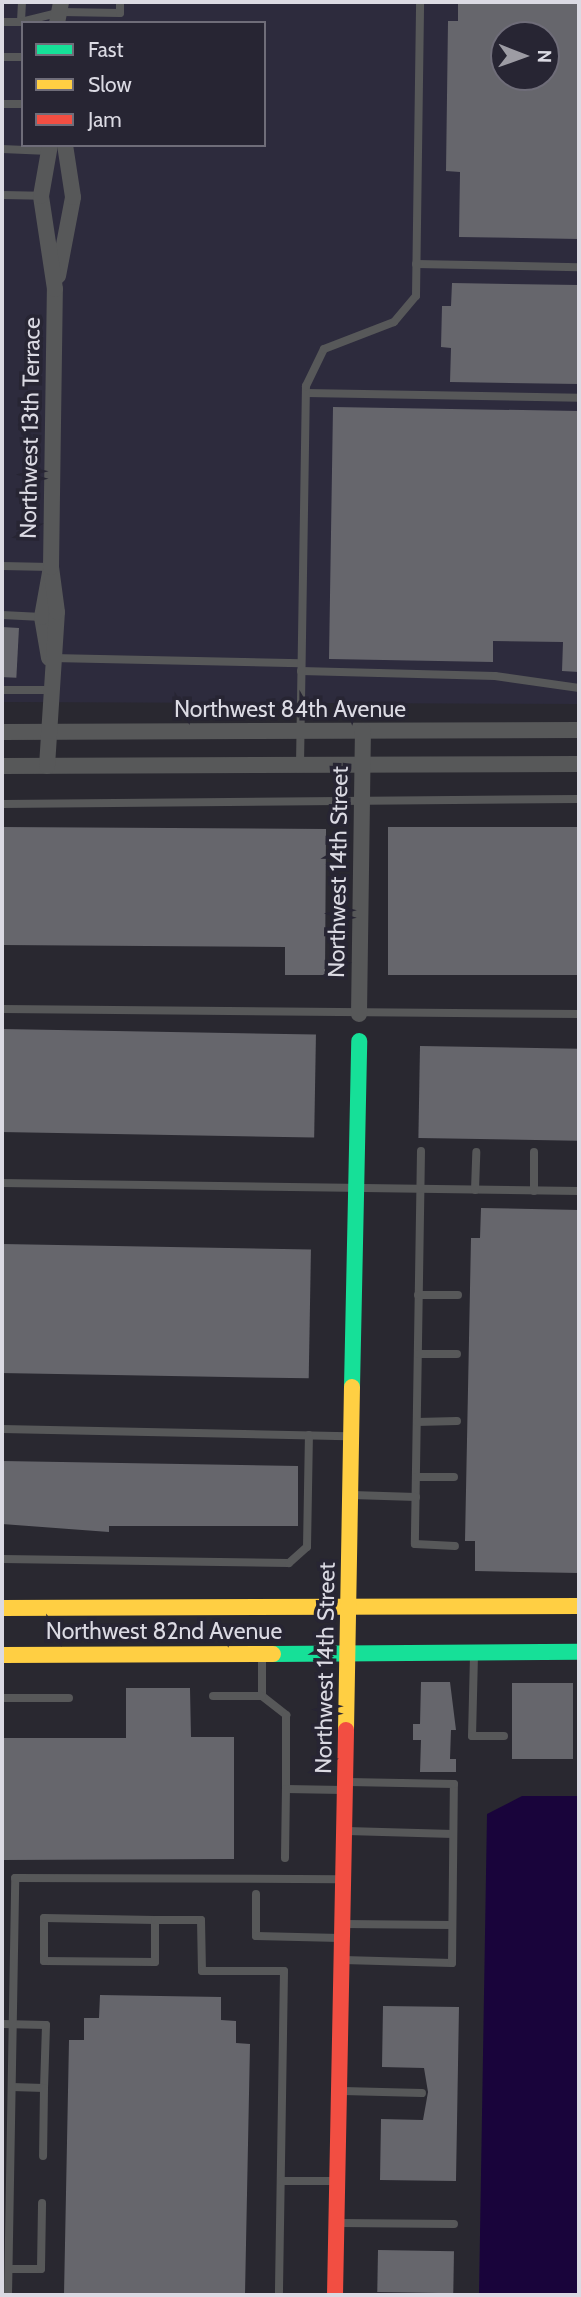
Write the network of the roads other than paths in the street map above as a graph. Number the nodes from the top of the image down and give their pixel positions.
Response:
1 (22, 2) edge
2 (120, 2) edge
3 (420, 2) edge
4 (60, 15) edge
5 (21, 21) edge
6 (27, 21) edge
7 (2, 22) edge
8 (21, 22) edge
9 (2, 57) edge
10 (21, 57) edge
11 (2, 104) edge
12 (21, 104) edge
13 (65, 147) edge
14 (49, 148) edge
15 (2, 149) edge
16 (2, 195) edge
17 (41, 196) junction
18 (416, 264) junction
19 (579, 267) edge
20 (55, 289) junction
21 (306, 393) junction
22 (579, 398) edge
23 (2, 566) edge
24 (51, 567) junction
25 (2, 615) edge
26 (42, 617) junction
27 (49, 658) junction
28 (301, 667) junction
29 (579, 688) edge
30 (2, 690) edge
31 (48, 690) junction
32 (579, 730) edge
33 (300, 731) junction
34 (363, 731) junction
35 (2, 732) edge
36 (48, 733) junction
37 (579, 764) edge
38 (300, 765) junction
39 (362, 765) junction
40 (2, 766) edge
41 (47, 766) junction
42 (579, 799) edge
43 (362, 803) junction
44 (2, 804) edge
45 (2, 1009) edge
46 (359, 1014) junction
47 (579, 1014) edge
48 (359, 1041) dead end
49 (421, 1151) dead end
50 (476, 1152) dead end
51 (534, 1152) dead end
52 (2, 1183) edge
53 (355, 1188) junction
54 (420, 1189) junction
55 (475, 1190) junction
56 (534, 1191) junction
57 (579, 1191) edge
58 (458, 1295) dead end
59 (418, 1296) junction
60 (418, 1354) junction
61 (457, 1354) dead end
62 (457, 1421) dead end
63 (417, 1422) junction
64 (2, 1429) edge
65 (309, 1435) junction
66 (351, 1436) junction
67 (454, 1476) dead end
68 (416, 1477) junction
69 (350, 1495) junction
70 (416, 1496) junction
71 (455, 1546) dead end
72 (2, 1559) edge
73 (579, 1606) edge
74 (347, 1607) junction
75 (2, 1608) edge
76 (579, 1652) edge
77 (262, 1653) junction
78 (348, 1653) junction
79 (474, 1653) junction
80 (2, 1655) edge
81 (213, 1696) dead end
82 (262, 1696) junction
83 (2, 1698) edge
84 (69, 1698) dead end
85 (504, 1736) dead end
86 (346, 1786) junction
87 (286, 1788) junction
88 (345, 1831) junction
89 (453, 1834) junction
90 (285, 1858) dead end
91 (344, 1878) junction
92 (256, 1894) dead end
93 (155, 1920) junction
94 (452, 1925) junction
95 (343, 1931) junction
96 (342, 1960) junction
97 (2, 2024) edge
98 (13, 2024) junction
99 (2, 2076) edge
100 (12, 2076) junction
101 (12, 2087) junction
102 (44, 2088) junction
103 (340, 2091) junction
104 (422, 2093) dead end
105 (43, 2156) dead end
106 (281, 2181) junction
107 (338, 2181) junction
108 (6, 2189) edge
109 (42, 2203) dead end
110 (337, 2222) junction
111 (454, 2224) dead end
112 (5, 2253) edge
113 (9, 2269) junction
114 (8, 2295) edge
115 (279, 2295) edge
116 (335, 2295) edge

1 - 5 lane
2 - 4 lane
3 - 18 lane
4 - 6 lane
7 - 8 lane
9 - 10 lane
11 - 12 lane
13 - 20 street, Northwest 13th Terrace
14 - 15 lane
14 - 17 street, Northwest 13th Terrace
16 - 17 lane
17 - 20 street, Northwest 13th Terrace
18 - 19 lane
18 - 21 lane
20 - 24 street, Northwest 13th Terrace
21 - 22 lane
21 - 28 lane
23 - 24 lane
24 - 26 street, Northwest 13th Terrace
24 - 27 street, Northwest 13th Terrace
25 - 26 lane
26 - 27 street, Northwest 13th Terrace
27 - 28 lane
27 - 31 street, Northwest 13th Terrace
28 - 29 lane
28 - 33 lane
30 - 31 lane
31 - 36 street, Northwest 13th Terrace
32 - 34 street, Northwest 84th Avenue
33 - 34 street, Northwest 84th Avenue
33 - 36 street, Northwest 84th Avenue
33 - 38 lane
34 - 39 street, Northwest 14th Street
35 - 36 street, Northwest 84th Avenue
36 - 41 street, Northwest 13th Terrace
37 - 39 street
38 - 39 street
38 - 41 street
39 - 43 street, Northwest 14th Street
40 - 41 street
42 - 43 lane
43 - 44 lane
43 - 46 street, Northwest 14th Street
45 - 46 lane
46 - 47 lane
48 - 53 street, Northwest 14th Street
49 - 54 lane
50 - 55 lane
51 - 56 lane
52 - 53 lane
53 - 54 lane
53 - 66 street, Northwest 14th Street
54 - 55 lane
54 - 59 lane
55 - 56 lane
56 - 57 lane
58 - 59 lane
59 - 60 lane
60 - 61 lane
60 - 63 lane
62 - 63 lane
63 - 68 lane
64 - 65 lane
65 - 66 lane
65 - 72 lane
66 - 69 street, Northwest 14th Street
67 - 68 lane
68 - 70 lane
69 - 70 lane
69 - 74 street, Northwest 14th Street
70 - 71 lane
73 - 74 street, Northwest 82nd Avenue
74 - 75 street, Northwest 82nd Avenue
74 - 78 street, Northwest 14th Street
76 - 79 street, Northwest 82nd Avenue
77 - 78 street, Northwest 82nd Avenue
77 - 80 street, Northwest 82nd Avenue
77 - 82 lane
78 - 79 street, Northwest 82nd Avenue
78 - 86 street, Northwest 14th Street
79 - 85 lane
81 - 82 lane
82 - 87 lane
83 - 84 lane
86 - 87 lane
86 - 88 street, Northwest 14th Street
86 - 89 lane
87 - 90 lane
88 - 89 lane
88 - 91 street, Northwest 14th Street
89 - 94 lane
91 - 95 street, Northwest 14th Street
91 - 98 lane
92 - 95 lane
93 - 93 lane
93 - 106 lane
94 - 95 lane
94 - 96 lane
95 - 96 street, Northwest 14th Street
96 - 103 street, Northwest 14th Street
97 - 98 lane
98 - 100 lane
98 - 102 lane
99 - 100 lane
100 - 101 lane
101 - 102 lane
101 - 108 lane
102 - 105 lane
103 - 104 lane
103 - 107 street, Northwest 14th Street
106 - 107 lane
106 - 115 lane
107 - 110 street, Northwest 14th Street
108 - 112 lane
109 - 113 lane
110 - 111 lane
110 - 116 street, Northwest 14th Street
112 - 113 lane
113 - 114 lane

